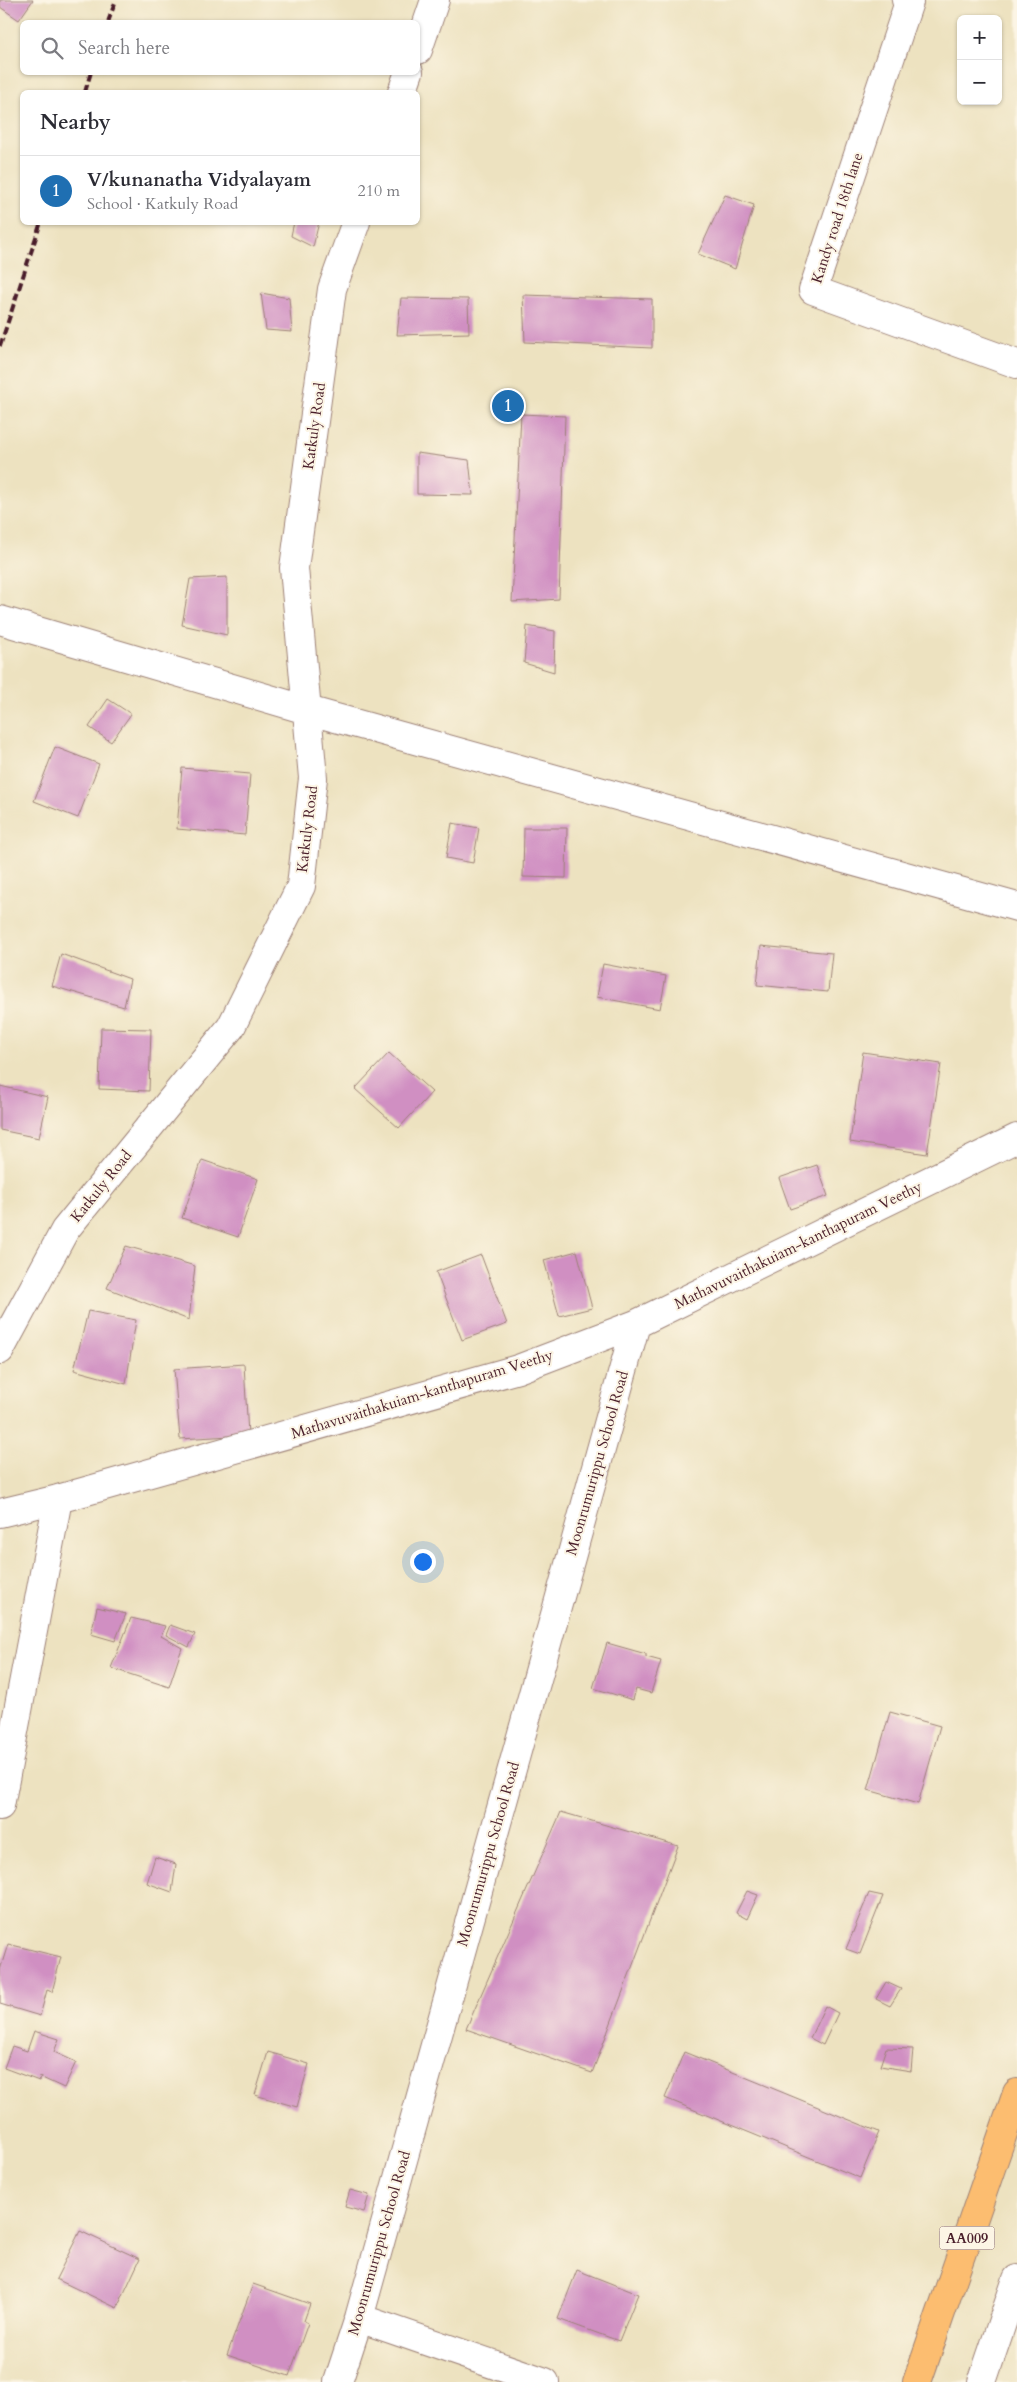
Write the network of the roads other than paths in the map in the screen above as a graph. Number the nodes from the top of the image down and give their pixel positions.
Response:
1 (435, 0) edge
2 (908, 1) edge
3 (420, 44) edge
4 (408, 75) edge
5 (403, 90) edge
6 (355, 225) edge
7 (1017, 364) edge
8 (0, 620) edge
9 (307, 710) junction
10 (1017, 907) edge
11 (1017, 1138) edge
12 (636, 1324) junction
13 (0, 1350) edge
14 (58, 1499) junction
15 (0, 1513) edge
16 (0, 1806) edge
17 (1017, 2093) edge
18 (1017, 2279) edge
19 (359, 2318) junction
20 (338, 2382) edge
21 (545, 2382) edge
22 (916, 2382) edge
23 (982, 2382) edge

1 - 3 street
2 - 7 street, Kandy road 18th lane
4 - 5 street
6 - 9 street, Katkuly Road
8 - 9 street
9 - 10 street
9 - 13 street, Katkuly Road
11 - 12 street, Mathavuvaithakuiam-kanthapuram Veethy
12 - 14 street, Mathavuvaithakuiam-kanthapuram Veethy
12 - 19 street, Moonrumurippu School Road
14 - 15 street, Mathavuvaithakuiam-kanthapuram Veethy
14 - 16 street
17 - 22 highway, AA009
18 - 23 street
19 - 20 street, Moonrumurippu School Road
19 - 21 street

